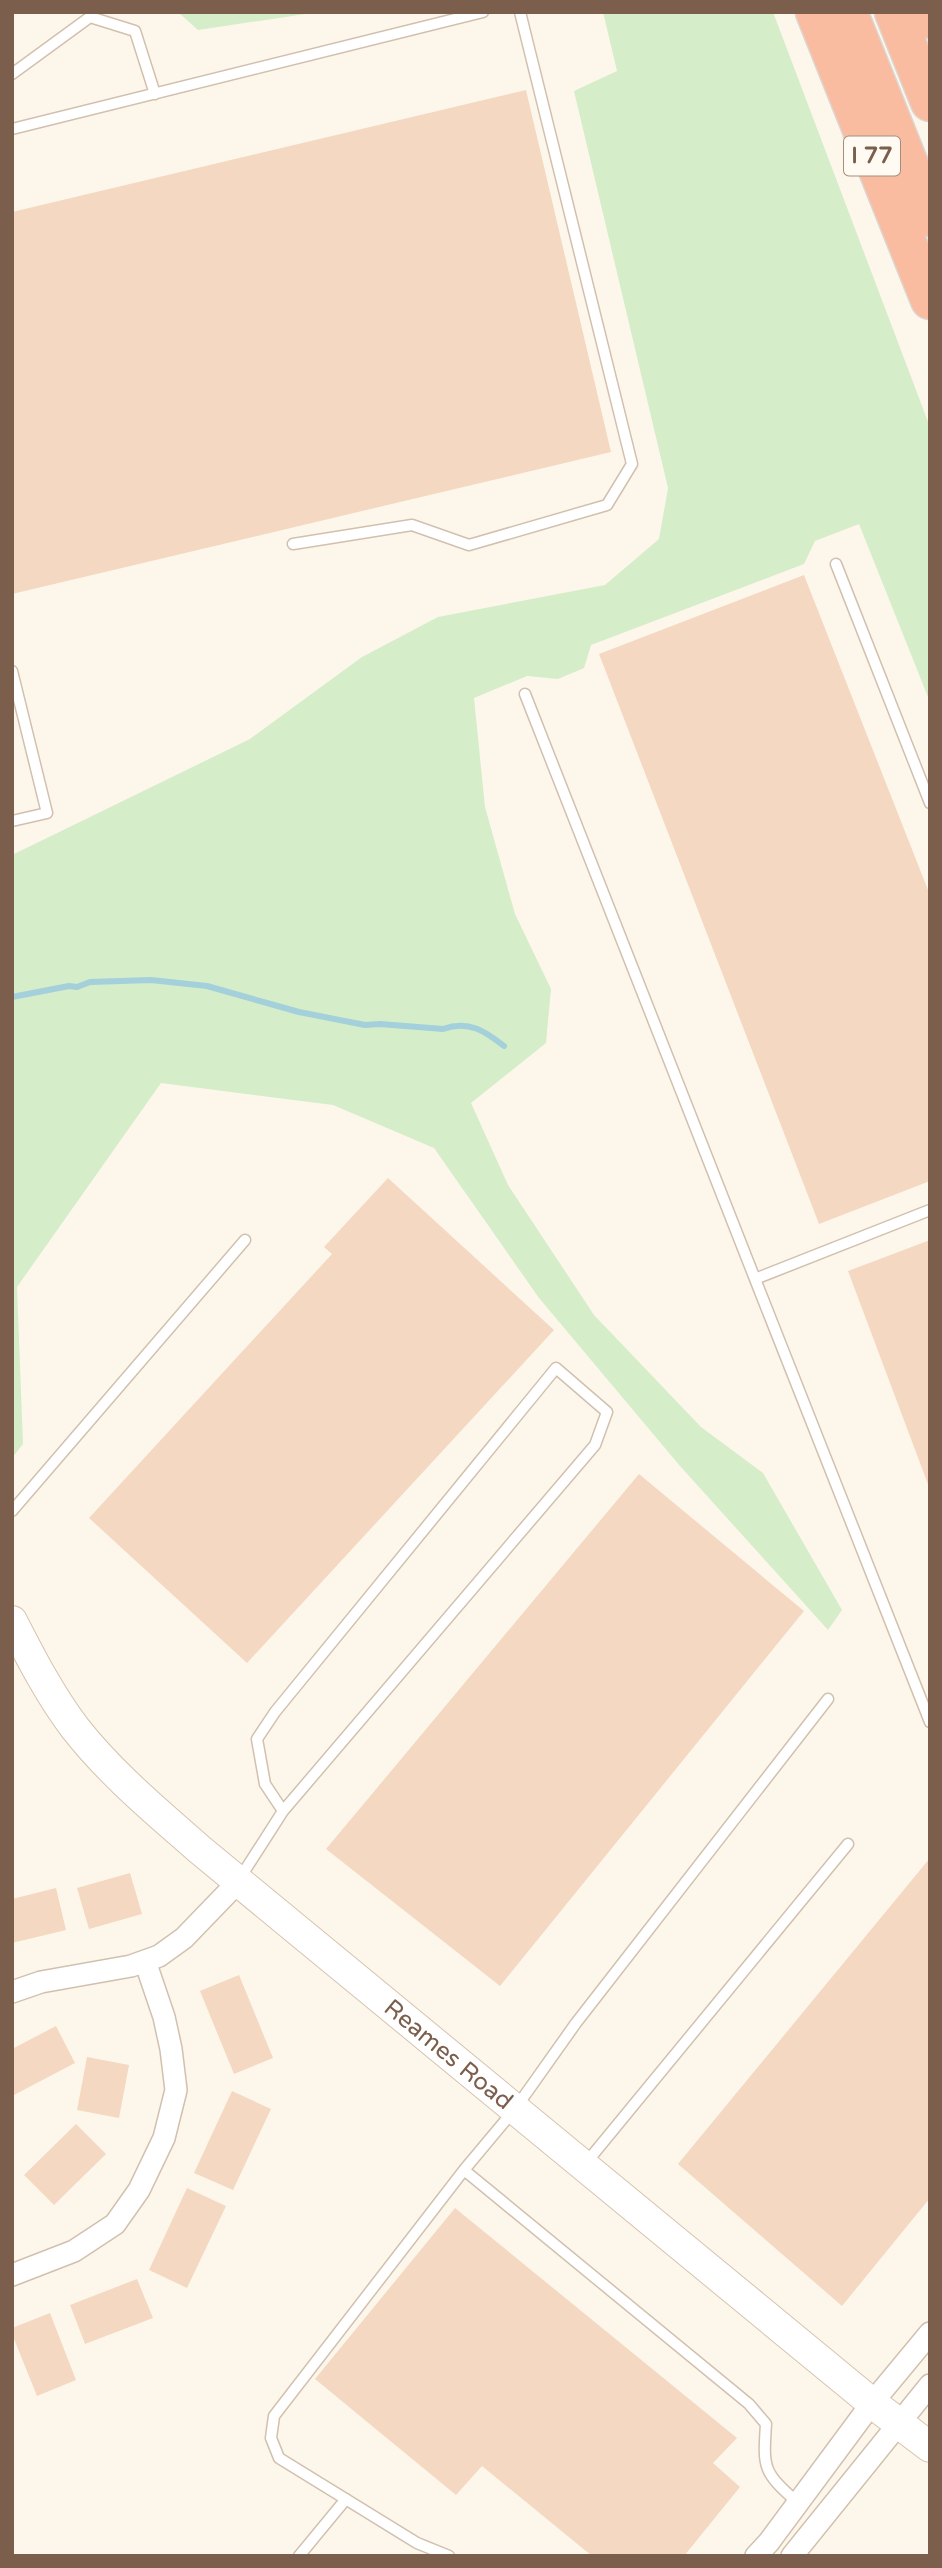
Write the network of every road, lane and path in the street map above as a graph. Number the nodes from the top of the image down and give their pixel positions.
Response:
1 (483, 12) edge
2 (520, 12) edge
3 (815, 12) edge
4 (848, 12) edge
5 (894, 12) edge
6 (927, 12) edge
7 (930, 19) edge
8 (12, 74) edge
9 (155, 94) junction
10 (930, 102) edge
11 (12, 129) edge
12 (930, 217) edge
13 (930, 300) edge
14 (293, 544) dead end
15 (835, 564) dead end
16 (12, 671) edge
17 (526, 694) dead end
18 (930, 803) edge
19 (12, 821) edge
20 (930, 1210) edge
21 (245, 1240) dead end
22 (755, 1279) junction
23 (12, 1511) edge
24 (12, 1621) edge
25 (828, 1699) dead end
26 (930, 1722) edge
27 (283, 1811) junction
28 (848, 1844) dead end
29 (239, 1881) junction
30 (145, 1961) junction
31 (12, 1992) edge
32 (516, 2109) junction
33 (584, 2166) junction
34 (464, 2170) junction
35 (12, 2275) edge
36 (930, 2333) edge
37 (930, 2385) edge
38 (872, 2403) junction
39 (899, 2421) junction
40 (930, 2447) edge
41 (346, 2499) junction
42 (798, 2503) junction
43 (299, 2556) edge
44 (449, 2556) edge
45 (756, 2556) edge
46 (792, 2556) edge

1 - 9 lane
2 - 14 lane
3 - 13 highway, I 77
4 - 12 highway, I 77
5 - 10 highway
6 - 7 highway
8 - 9 lane
9 - 11 lane
15 - 18 lane
16 - 19 lane
17 - 22 lane
20 - 22 lane
21 - 23 lane
22 - 26 lane
24 - 29 main road, Reames Road
25 - 32 lane
27 - 27 lane
27 - 29 lane
28 - 33 lane
29 - 30 street
29 - 32 main road, Reames Road
30 - 31 street
30 - 35 street
32 - 33 main road, Reames Road
32 - 34 lane
33 - 38 main road, Reames Road
34 - 41 lane
34 - 42 lane
36 - 38 street
37 - 39 street
38 - 39 main road, Reames Road
38 - 42 street
39 - 40 main road, Reames Road
39 - 46 street
41 - 43 lane
41 - 44 lane
42 - 45 street

